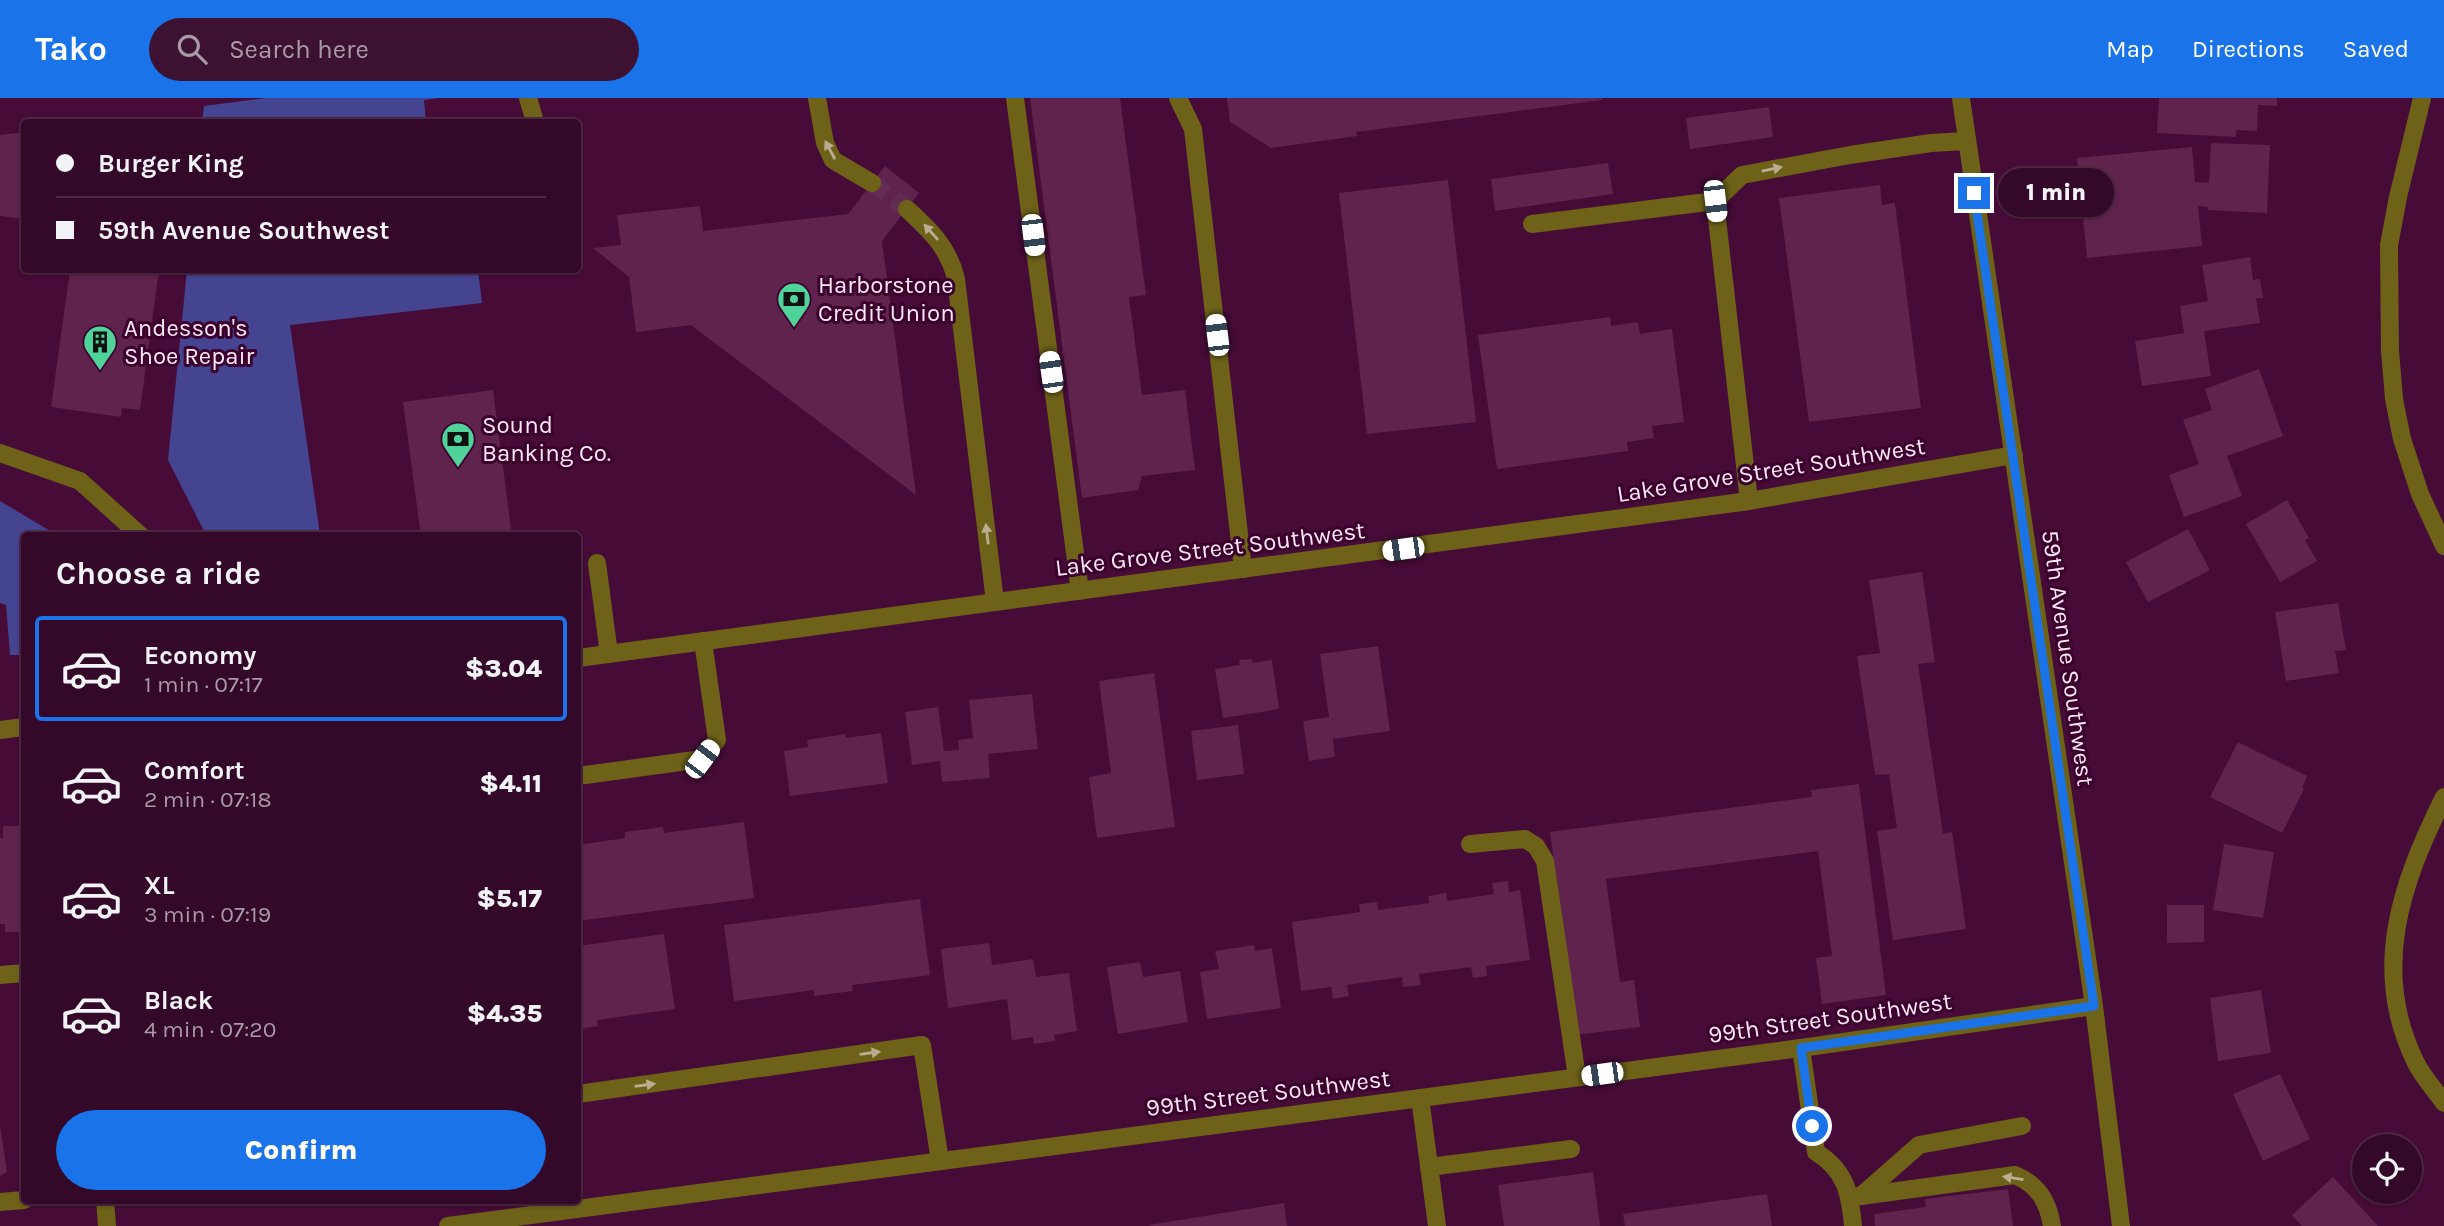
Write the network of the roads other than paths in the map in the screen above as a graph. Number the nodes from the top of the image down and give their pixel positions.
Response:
1 (528, 98) edge
2 (817, 98) edge
3 (1015, 98) edge
4 (1178, 98) edge
5 (1961, 98) edge
6 (2422, 98) edge
7 (534, 119) edge
8 (1966, 141) junction
9 (872, 183) tunnel mouth
10 (1715, 201) junction
11 (907, 209) tunnel mouth
12 (1532, 224) dead end
13 (0, 453) edge
14 (2014, 455) junction
15 (1749, 501) junction
16 (137, 532) edge
17 (2444, 546) edge
18 (597, 564) dead end
19 (1243, 569) junction
20 (1080, 591) junction
21 (995, 602) junction
22 (703, 641) junction
23 (609, 654) junction
24 (581, 659) edge
25 (21, 727) edge
26 (0, 730) edge
27 (581, 776) edge
28 (2444, 797) edge
29 (1470, 844) dead end
30 (21, 973) edge
31 (0, 975) edge
32 (2094, 1006) junction
33 (1801, 1048) junction
34 (1577, 1077) junction
35 (581, 1094) edge
36 (1420, 1098) junction
37 (2444, 1103) edge
38 (2022, 1126) dead end
39 (1571, 1149) dead end
40 (940, 1161) junction
41 (1429, 1167) junction
42 (1855, 1196) junction
43 (21, 1200) edge
44 (0, 1202) edge
45 (581, 1202) edge
46 (105, 1204) edge
47 (560, 1204) edge
48 (525, 1208) edge
49 (107, 1226) edge
50 (448, 1226) edge
51 (1437, 1226) edge
52 (1853, 1226) edge
53 (2052, 1226) edge
54 (2120, 1226) edge

1 - 7 street
9 -> 2 street
3 - 20 street
4 - 19 street
5 - 8 street, 59th Avenue Southwest
6 - 17 street
10 -> 8 street
8 - 14 street, 59th Avenue Southwest
10 - 12 street
10 - 15 street
21 -> 11 street
13 - 16 street
14 - 15 street, Lake Grove Street Southwest
14 - 32 street, 59th Avenue Southwest
15 - 19 street, Lake Grove Street Southwest
18 - 23 street
19 - 20 street, Lake Grove Street Southwest
20 - 21 street, Lake Grove Street Southwest
21 - 22 street, Lake Grove Street Southwest
22 - 23 street, Lake Grove Street Southwest
22 - 27 street
23 - 24 street, Lake Grove Street Southwest
25 - 26 street
28 - 37 street
29 - 34 street
30 - 31 street
32 - 33 street, 99th Street Southwest
32 - 54 street, 59th Avenue Southwest
33 - 34 street, 99th Street Southwest
33 - 42 street
34 - 36 street, 99th Street Southwest
35 -> 40 street
36 - 40 street, 99th Street Southwest
36 - 41 street
38 - 42 street
39 - 41 street
40 - 45 street, 99th Street Southwest
41 - 51 street
42 - 52 street
53 -> 42 street
43 - 44 street
46 - 49 street
47 - 48 street, 99th Street Southwest
48 - 50 street, 99th Street Southwest

